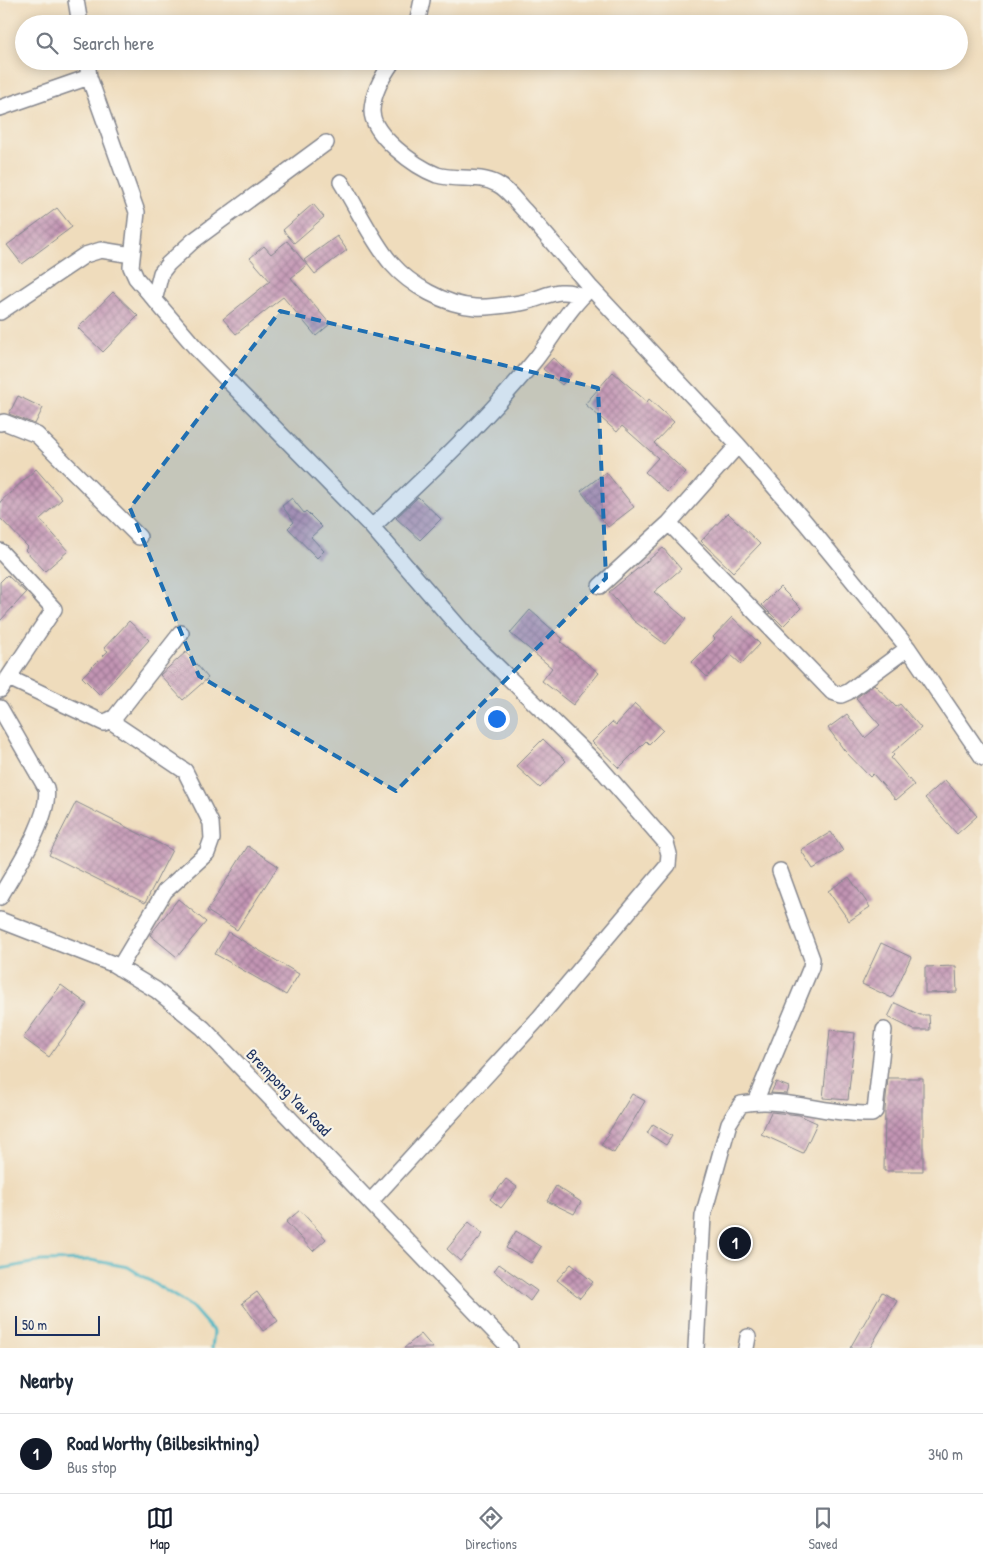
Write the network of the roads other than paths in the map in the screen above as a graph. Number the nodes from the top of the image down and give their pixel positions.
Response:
1 (76, 0) edge
2 (422, 0) edge
3 (78, 15) edge
4 (419, 15) edge
5 (88, 70) edge
6 (388, 70) edge
7 (89, 77) junction
8 (0, 108) edge
9 (326, 142) dead end
10 (341, 182) dead end
11 (132, 255) junction
12 (587, 292) junction
13 (155, 298) junction
14 (0, 312) edge
15 (0, 423) edge
16 (738, 445) junction
17 (669, 523) junction
18 (372, 527) junction
19 (138, 536) dead end
20 (0, 551) edge
21 (600, 586) dead end
22 (181, 633) dead end
23 (908, 648) junction
24 (3, 685) edge
25 (0, 708) edge
26 (109, 720) junction
27 (983, 758) edge
28 (780, 870) dead end
29 (0, 897) edge
30 (0, 920) edge
31 (119, 968) junction
32 (884, 1030) dead end
33 (755, 1102) junction
34 (370, 1202) junction
35 (510, 1348) edge
36 (696, 1348) edge

1 - 3 street
2 - 4 street
5 - 7 street
6 - 12 street
7 - 8 street
7 - 11 street
9 - 13 street
10 - 12 street
11 - 13 street
11 - 14 street
12 - 16 street
12 - 18 street
13 - 18 street
15 - 19 street
16 - 17 street
16 - 23 street
17 - 21 street
17 - 23 street
18 - 34 street
20 - 24 street
22 - 26 street
23 - 27 street
24 - 26 street
25 - 29 street
26 - 31 street
28 - 33 street
30 - 31 street, Brempong Yaw Road
31 - 34 street, Brempong Yaw Road
32 - 33 street
33 - 36 street
34 - 35 street, Brempong Yaw Road

